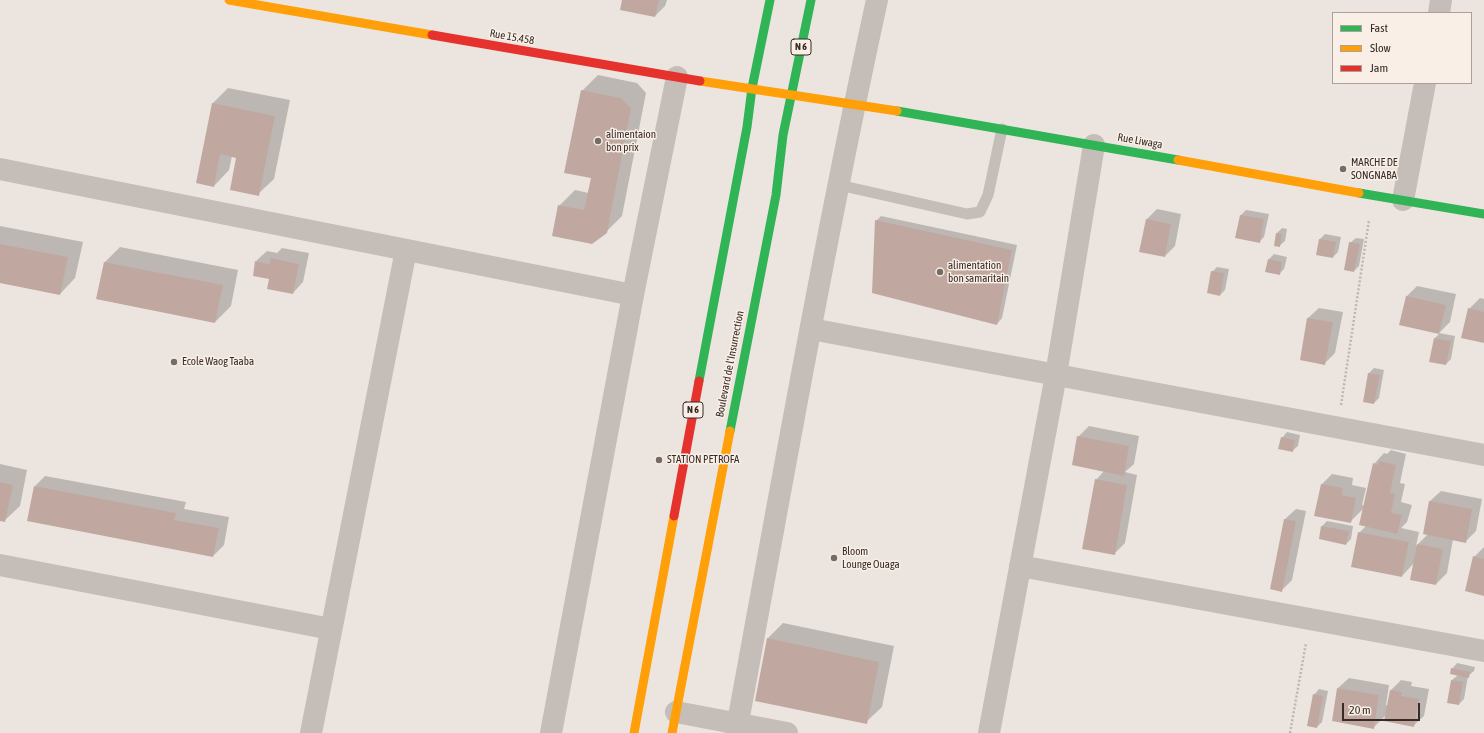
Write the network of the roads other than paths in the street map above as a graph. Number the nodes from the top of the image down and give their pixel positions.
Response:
1 (229, 0) edge
2 (770, 0) edge
3 (811, 0) edge
4 (877, 0) edge
5 (1441, 0) edge
6 (1439, 12) edge
7 (677, 77) junction
8 (1425, 84) edge
9 (752, 88) junction
10 (792, 94) junction
11 (854, 104) junction
12 (1002, 129) junction
13 (1094, 145) junction
14 (0, 169) edge
15 (839, 185) junction
16 (1403, 200) junction
17 (1484, 214) edge
18 (406, 250) junction
19 (633, 295) junction
20 (811, 329) junction
21 (1056, 375) junction
22 (1484, 455) edge
23 (0, 565) edge
24 (1020, 566) junction
25 (331, 630) junction
26 (1484, 651) edge
27 (674, 723) edge
28 (737, 728) edge
29 (311, 733) edge
30 (551, 733) edge
31 (634, 733) edge
32 (788, 733) edge
33 (989, 733) edge

1 - 7 main road, Rue 15.458
2 - 9 main road, N 6
3 - 10 main road, Boulevard de l'Insurrection / N 6
4 - 11 street
5 - 6 street
7 - 9 main road, Rue 15.458
7 - 19 street
8 - 16 street
9 - 10 main road, Rue 15.458
9 - 31 main road, N 6
10 - 11 main road, Rue Liwaga
10 - 27 main road, Boulevard de l'Insurrection / N 6
11 - 12 main road, Rue Liwaga
11 - 15 street
12 - 13 main road, Rue Liwaga
12 - 15 lane
13 - 16 main road, Rue Liwaga
13 - 21 street
14 - 18 street
15 - 20 street
16 - 17 main road, Rue Liwaga
18 - 19 street
18 - 25 street
19 - 30 street
20 - 21 street
20 - 28 street
21 - 22 street
21 - 24 street
23 - 25 street
24 - 26 street
24 - 33 street
25 - 29 street
27 - 28 street
28 - 32 street

